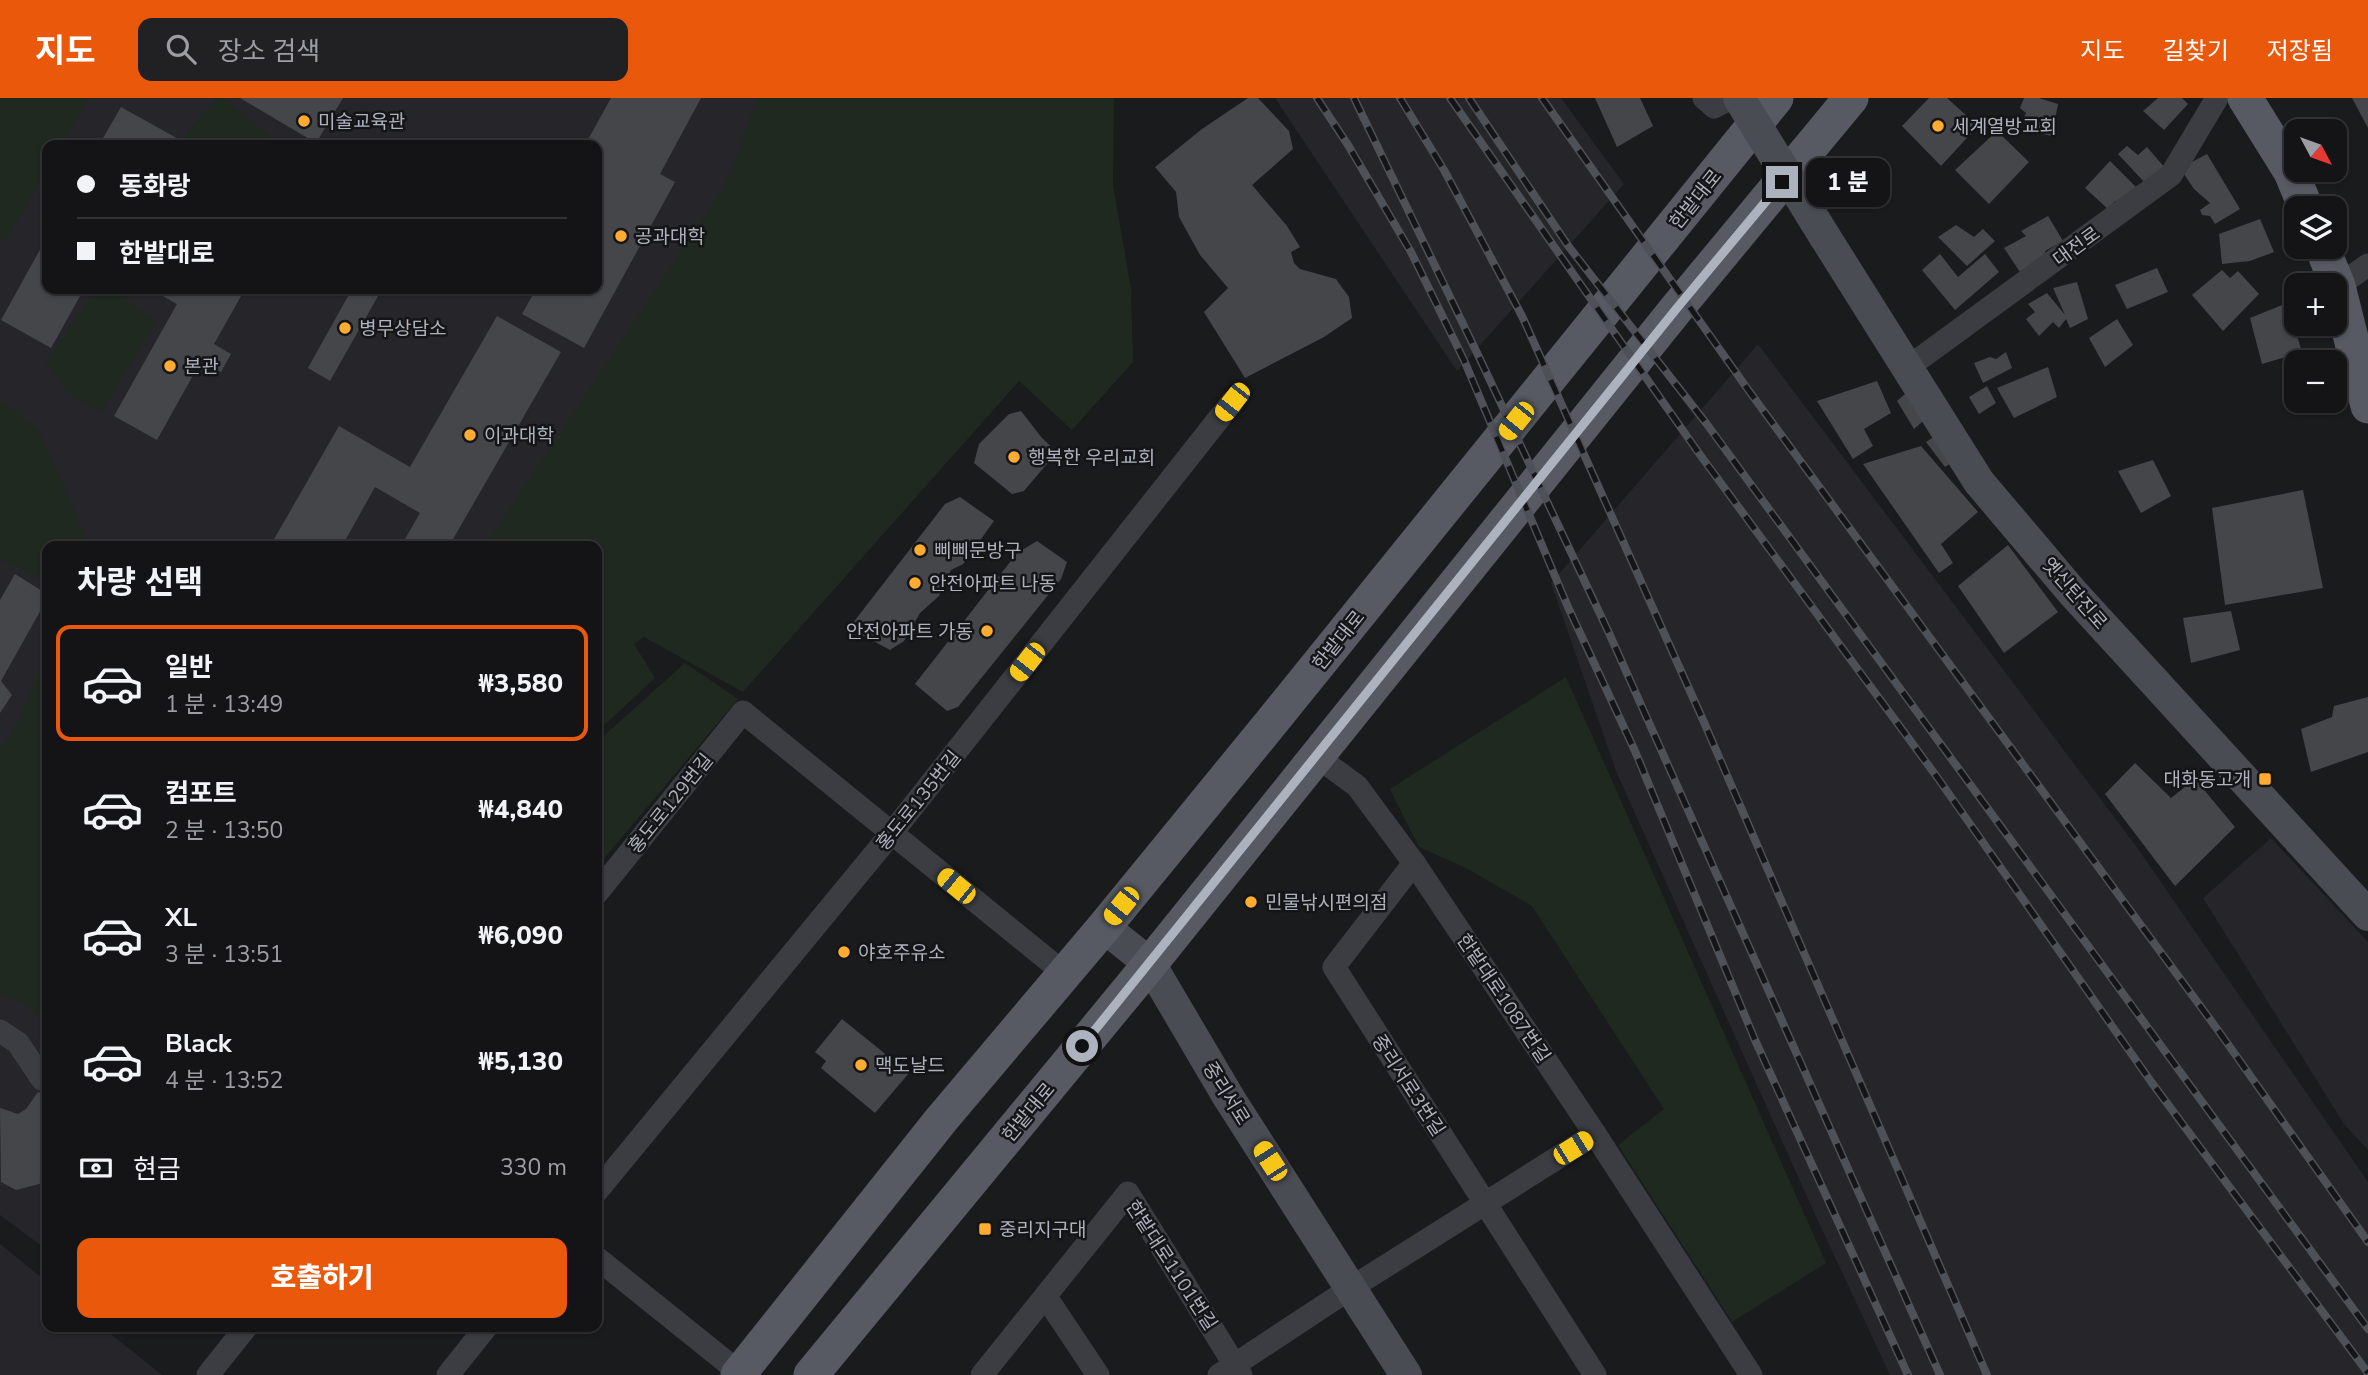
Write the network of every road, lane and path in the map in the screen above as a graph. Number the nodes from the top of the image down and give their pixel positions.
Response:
1 (1704, 98) edge
2 (1732, 98) edge
3 (1739, 98) edge
4 (1776, 98) edge
5 (1851, 98) edge
6 (2217, 98) edge
7 (2245, 98) edge
8 (2301, 196) edge
9 (2368, 265) edge
10 (2347, 280) edge
11 (2347, 322) edge
12 (1907, 368) junction
13 (1232, 402) dead end
14 (2368, 406) edge
15 (1316, 756) junction
16 (891, 834) junction
17 (1414, 863) junction
18 (602, 887) edge
19 (2368, 915) edge
20 (1104, 927) junction
21 (1150, 964) junction
22 (1064, 973) junction
23 (0, 1031) edge
24 (42, 1078) edge
25 (1595, 1134) junction
26 (602, 1185) edge
27 (1485, 1203) junction
28 (602, 1262) edge
29 (1351, 1288) junction
30 (1046, 1297) junction
31 (242, 1332) edge
32 (482, 1332) edge
33 (1232, 1372) edge
34 (739, 1374) edge
35 (208, 1375) edge
36 (448, 1375) edge
37 (811, 1375) edge
38 (982, 1375) edge
39 (1098, 1375) edge
40 (1406, 1375) edge
41 (1595, 1375) edge
42 (1751, 1375) edge

1 - 2 street
3 - 12 street, 옛신탄진로, bridge
4 - 20 main road, 한밭대로
5 - 15 main road, 한밭대로
6 - 12 street, 대전로
7 - 8 main road
9 - 10 street
11 - 14 main road
12 - 19 street, 옛신탄진로
13 - 16 street, 홍도로135번길
15 - 17 street, 한밭대로1087번길
15 - 21 main road, 한밭대로
16 - 18 street, 홍도로129번길
16 - 22 street
16 - 26 street, 홍도로135번길
17 - 25 street, 한밭대로1087번길
17 - 27 street, 중리서로3번길
20 - 21 street, 중리서로
20 - 22 main road, 한밭대로
21 - 29 street, 중리서로
21 - 37 main road, 한밭대로
22 - 34 main road, 한밭대로
23 - 24 street
25 - 27 street
25 - 42 street, 한밭대로1087번길
27 - 29 street
27 - 41 street, 중리서로3번길
28 - 34 street
29 - 33 street
29 - 40 street, 중리서로
30 - 33 street, 한밭대로1101번길
30 - 38 street
30 - 39 street
31 - 35 street
32 - 36 street

